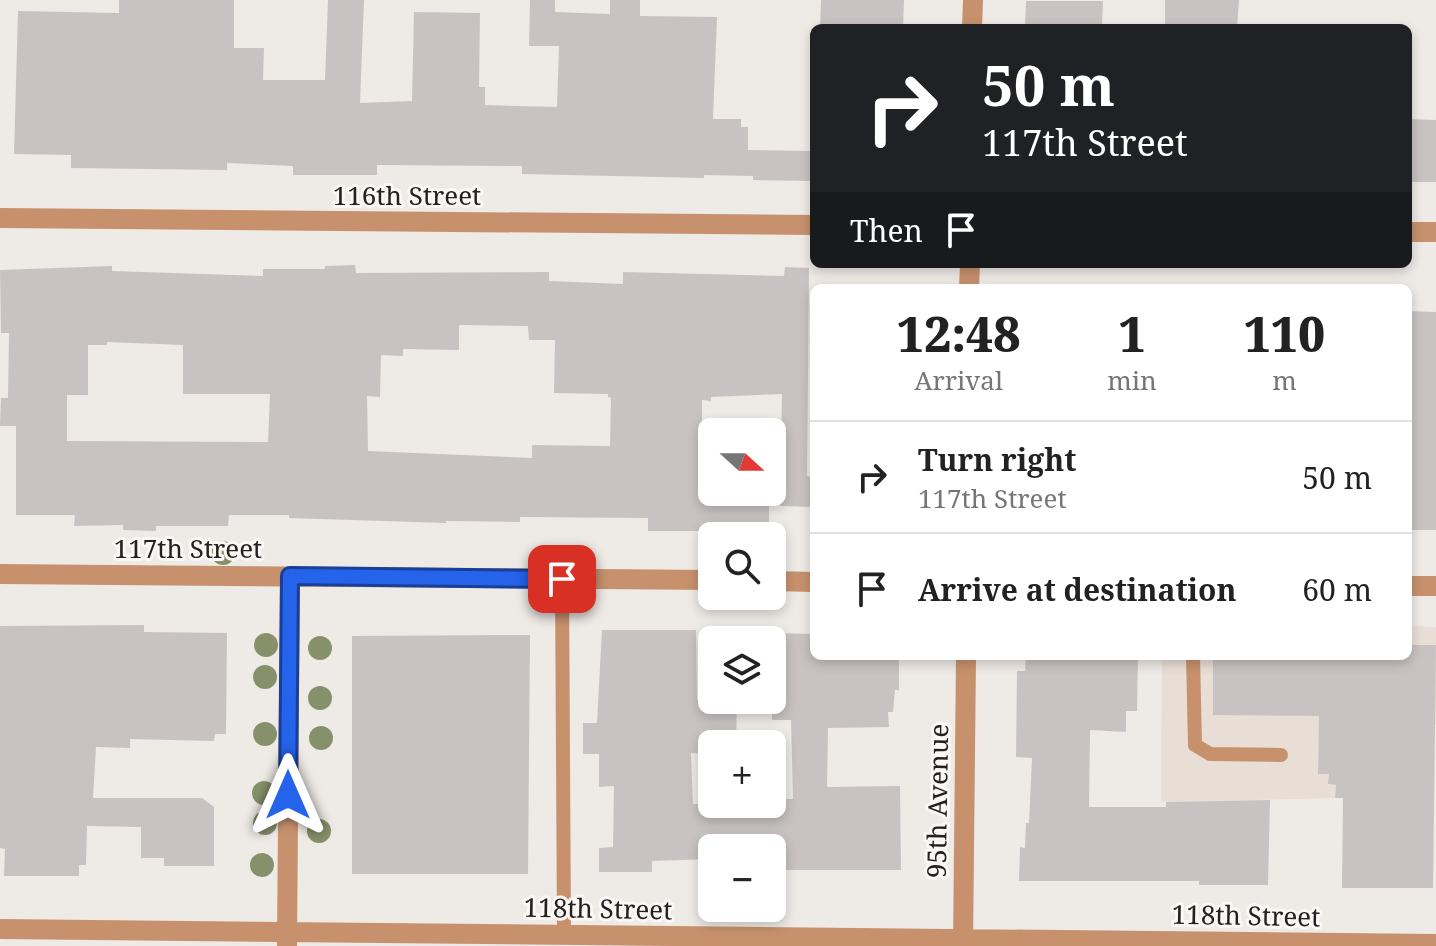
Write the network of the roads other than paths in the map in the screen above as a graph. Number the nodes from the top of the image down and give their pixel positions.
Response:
1 (973, 0) edge
2 (972, 24) edge
3 (0, 218) edge
4 (810, 225) edge
5 (1412, 232) edge
6 (1436, 232) edge
7 (0, 574) edge
8 (290, 576) junction
9 (562, 579) junction
10 (698, 580) edge
11 (786, 581) edge
12 (810, 582) edge
13 (1412, 586) edge
14 (1436, 586) edge
15 (966, 660) edge
16 (1193, 660) edge
17 (1281, 755) dead end
18 (0, 929) edge
19 (564, 935) junction
20 (287, 939) edge
21 (963, 942) edge
22 (1436, 944) edge

1 - 2 street
3 - 4 street, 116th Street
5 - 6 street
7 - 8 street, 117th Street
8 - 9 street, 117th Street
8 - 20 street
9 - 10 street, 117th Street
9 - 19 lane
11 - 12 street
13 - 14 street
15 - 21 street, 95th Avenue
16 - 17 lane
18 - 20 street, 118th Street
19 - 20 street, 118th Street
19 - 21 street, 118th Street
21 - 22 street, 118th Street

